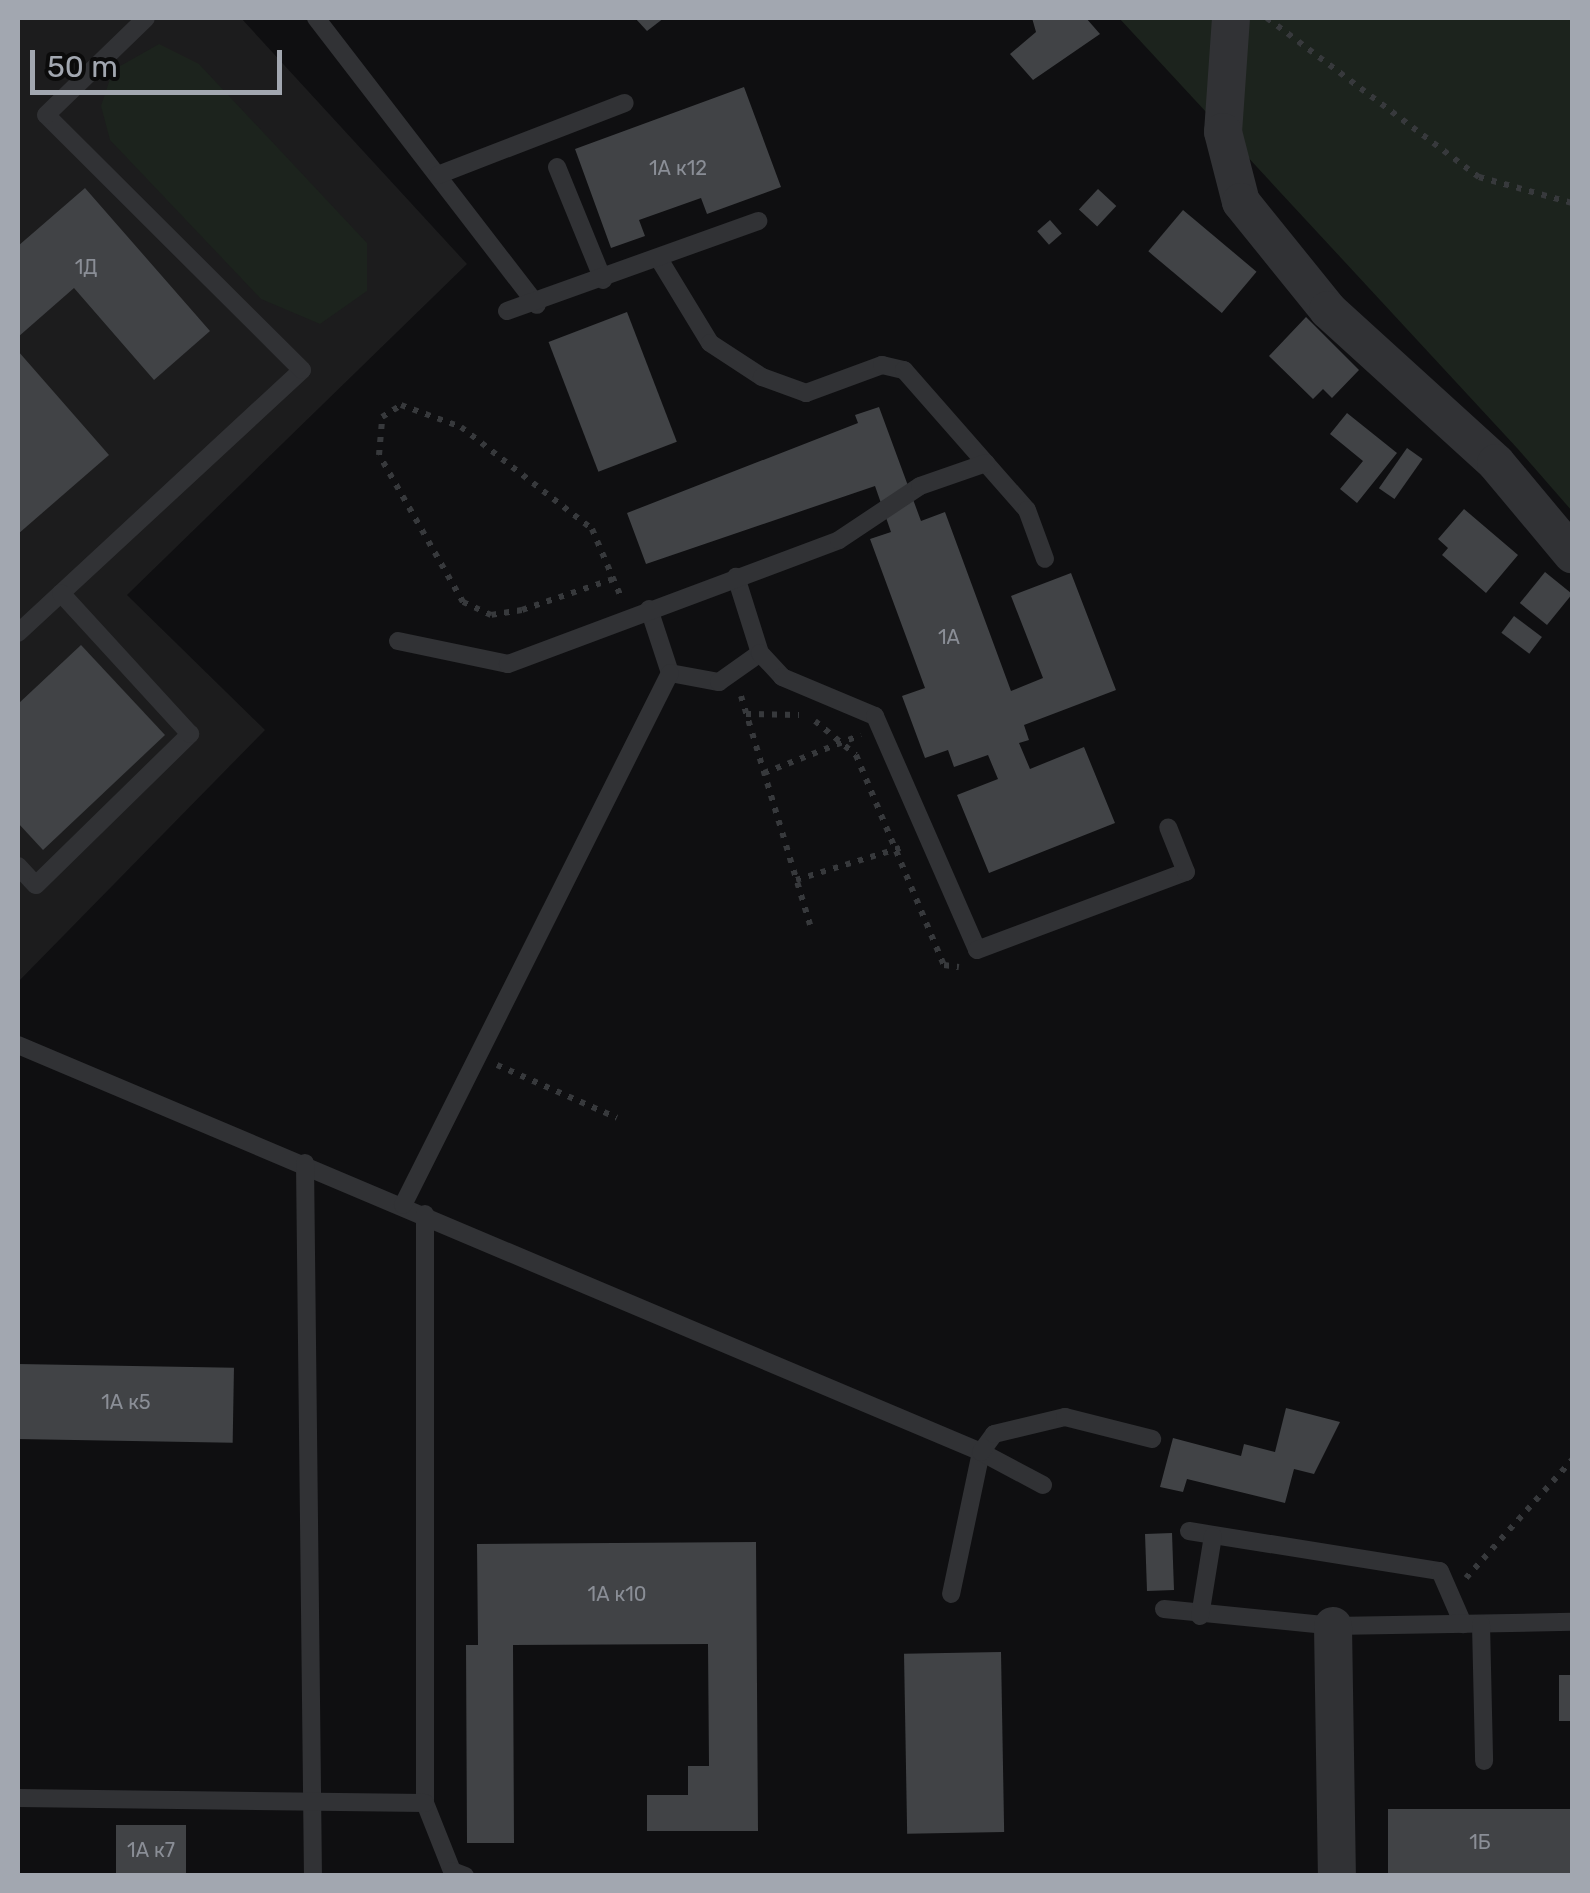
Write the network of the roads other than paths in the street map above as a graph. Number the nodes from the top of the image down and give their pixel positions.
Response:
1 (146, 18) edge
2 (316, 18) edge
3 (1231, 18) edge
4 (625, 103) dead end
5 (557, 168) dead end
6 (438, 175) junction
7 (758, 221) dead end
8 (658, 259) junction
9 (603, 280) junction
10 (538, 305) junction
11 (508, 310) dead end
12 (986, 463) junction
13 (1572, 554) edge
14 (1045, 559) dead end
15 (736, 577) junction
16 (62, 592) junction
17 (649, 609) junction
18 (18, 633) edge
19 (398, 641) dead end
20 (760, 653) junction
21 (670, 673) junction
22 (1168, 827) dead end
23 (18, 866) edge
24 (18, 1045) edge
25 (305, 1163) junction
26 (403, 1204) junction
27 (424, 1214) junction
28 (1152, 1439) dead end
29 (981, 1452) junction
30 (1043, 1485) dead end
31 (1189, 1532) dead end
32 (1212, 1536) junction
33 (950, 1594) dead end
34 (1164, 1609) dead end
35 (1200, 1616) junction
36 (1572, 1622) edge
37 (1472, 1624) junction
38 (1333, 1626) junction
39 (1484, 1761) dead end
40 (18, 1798) edge
41 (311, 1802) junction
42 (425, 1803) junction
43 (313, 1876) edge
44 (464, 1876) edge
45 (1338, 1876) edge

1 - 16 lane
2 - 6 lane
3 - 13 street
4 - 6 lane
5 - 9 lane
6 - 10 lane
7 - 8 lane
8 - 9 lane
8 - 12 lane
9 - 10 lane
10 - 11 lane
12 - 14 lane
12 - 15 lane
15 - 17 lane
15 - 20 lane
16 - 18 lane
16 - 23 lane
17 - 19 lane
17 - 21 lane
20 - 21 lane
20 - 22 lane
21 - 26 lane
24 - 25 lane
25 - 26 lane
25 - 41 lane
26 - 27 lane
27 - 29 lane
27 - 42 lane
28 - 29 lane
29 - 30 lane
29 - 33 lane
31 - 32 lane
32 - 35 lane
32 - 37 lane
34 - 35 lane
35 - 38 lane
36 - 37 lane
37 - 38 lane
37 - 39 lane
38 - 45 street
40 - 41 lane
41 - 42 lane
41 - 43 lane
42 - 44 lane

